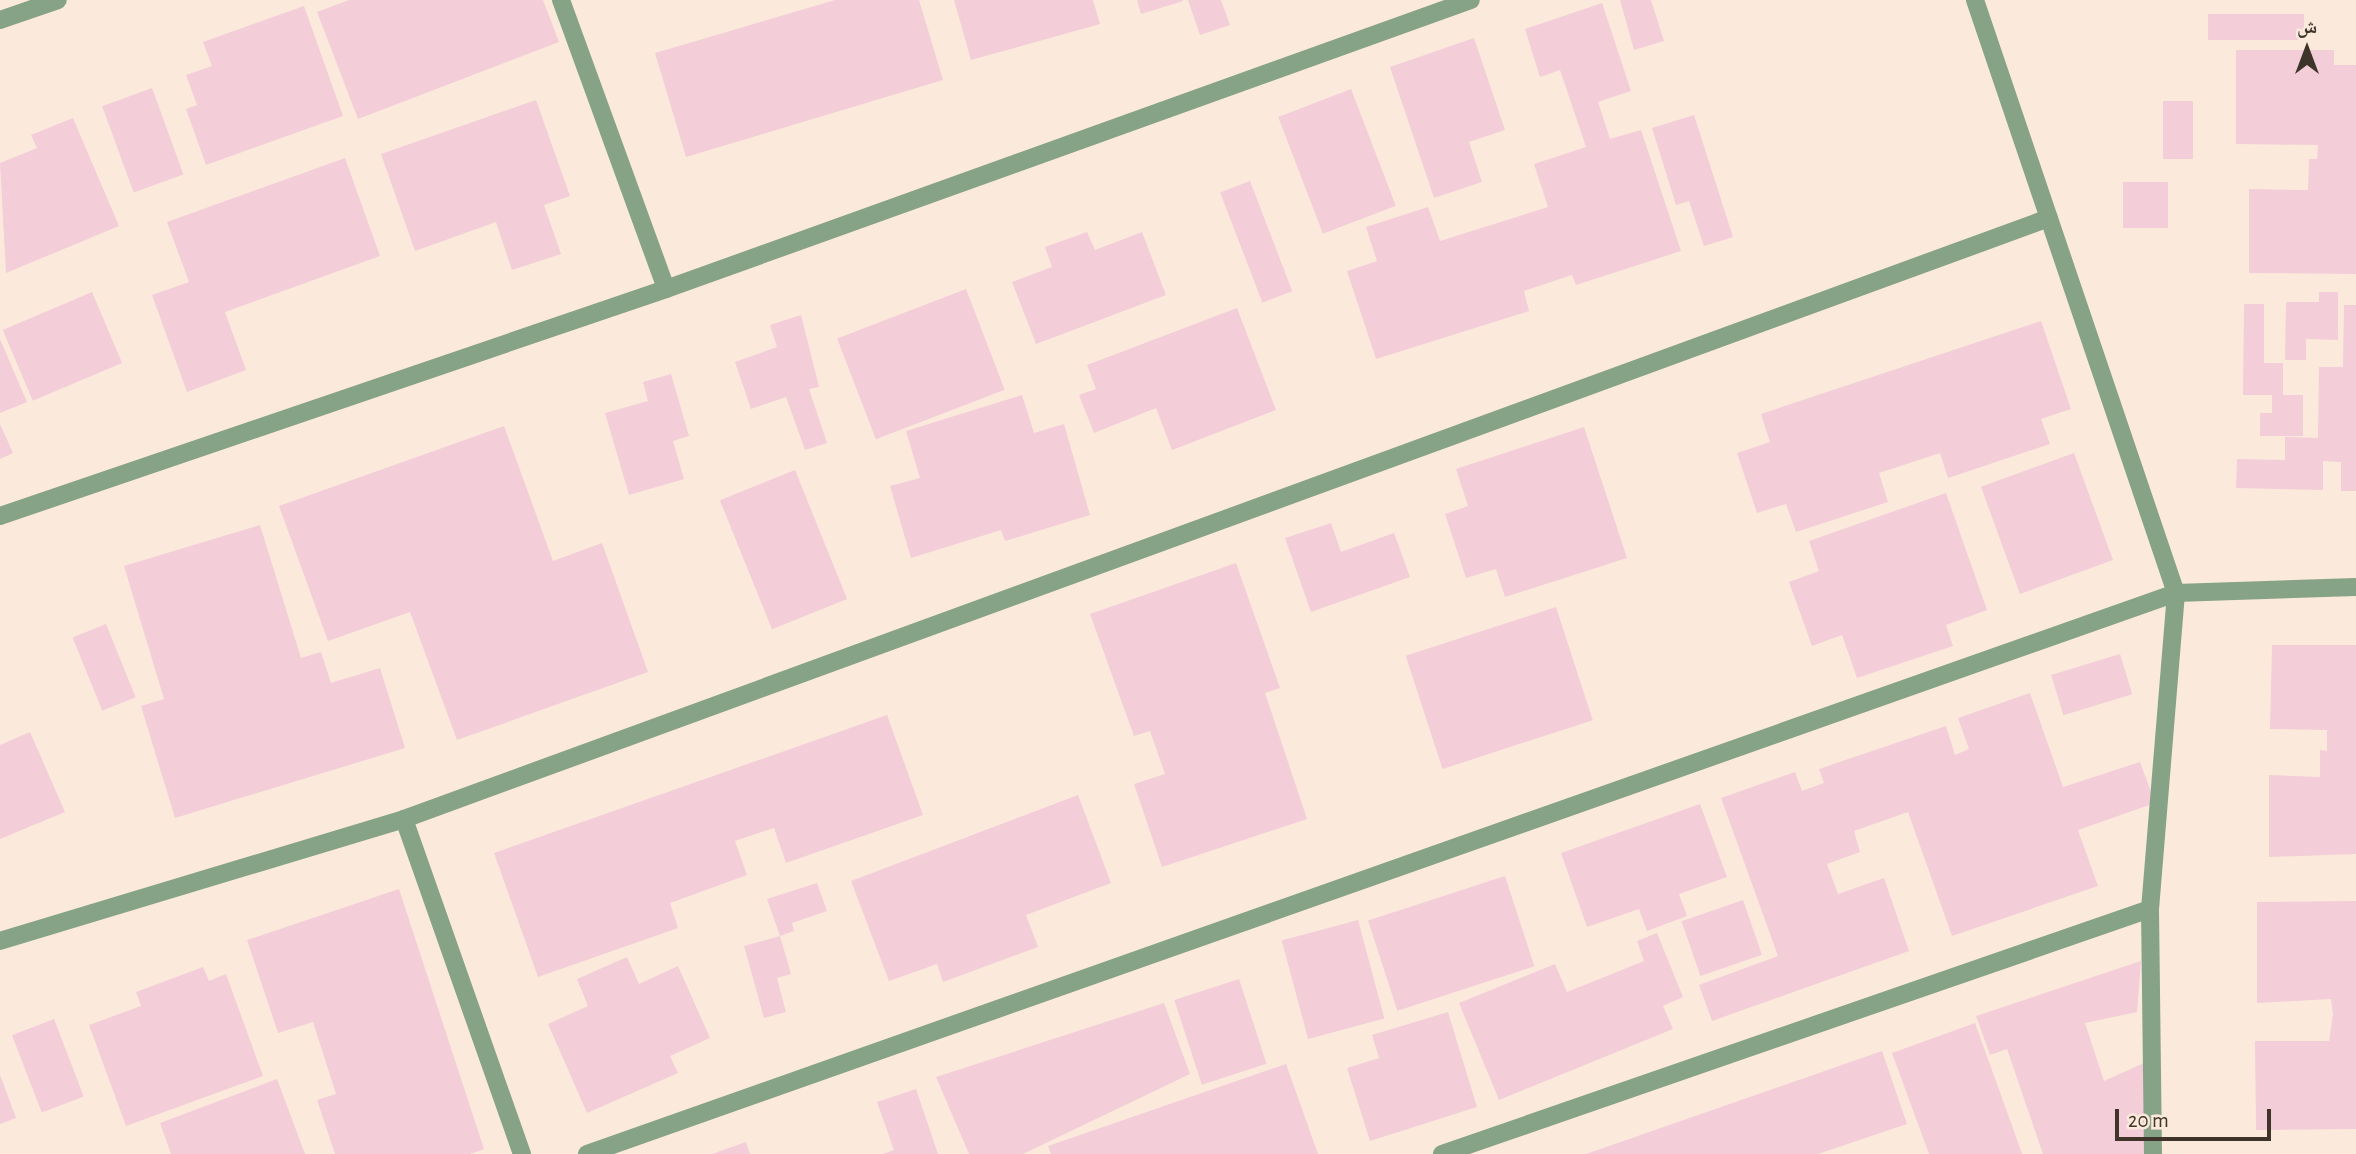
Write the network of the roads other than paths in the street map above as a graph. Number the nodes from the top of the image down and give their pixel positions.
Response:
1 (58, 0) edge
2 (561, 0) edge
3 (1471, 0) edge
4 (1975, 0) edge
5 (0, 20) edge
6 (2049, 218) junction
7 (666, 289) junction
8 (0, 516) edge
9 (2356, 587) edge
10 (2176, 593) junction
11 (404, 819) junction
12 (2150, 909) junction
13 (0, 941) edge
14 (522, 1154) edge
15 (587, 1154) edge
16 (1442, 1154) edge
17 (2153, 1154) edge

1 - 5 street
2 - 7 street
3 - 7 street
4 - 6 street
6 - 10 street
6 - 11 street
7 - 8 street
9 - 10 street
10 - 12 street
10 - 15 street
11 - 13 street
11 - 14 street
12 - 16 street
12 - 17 street

